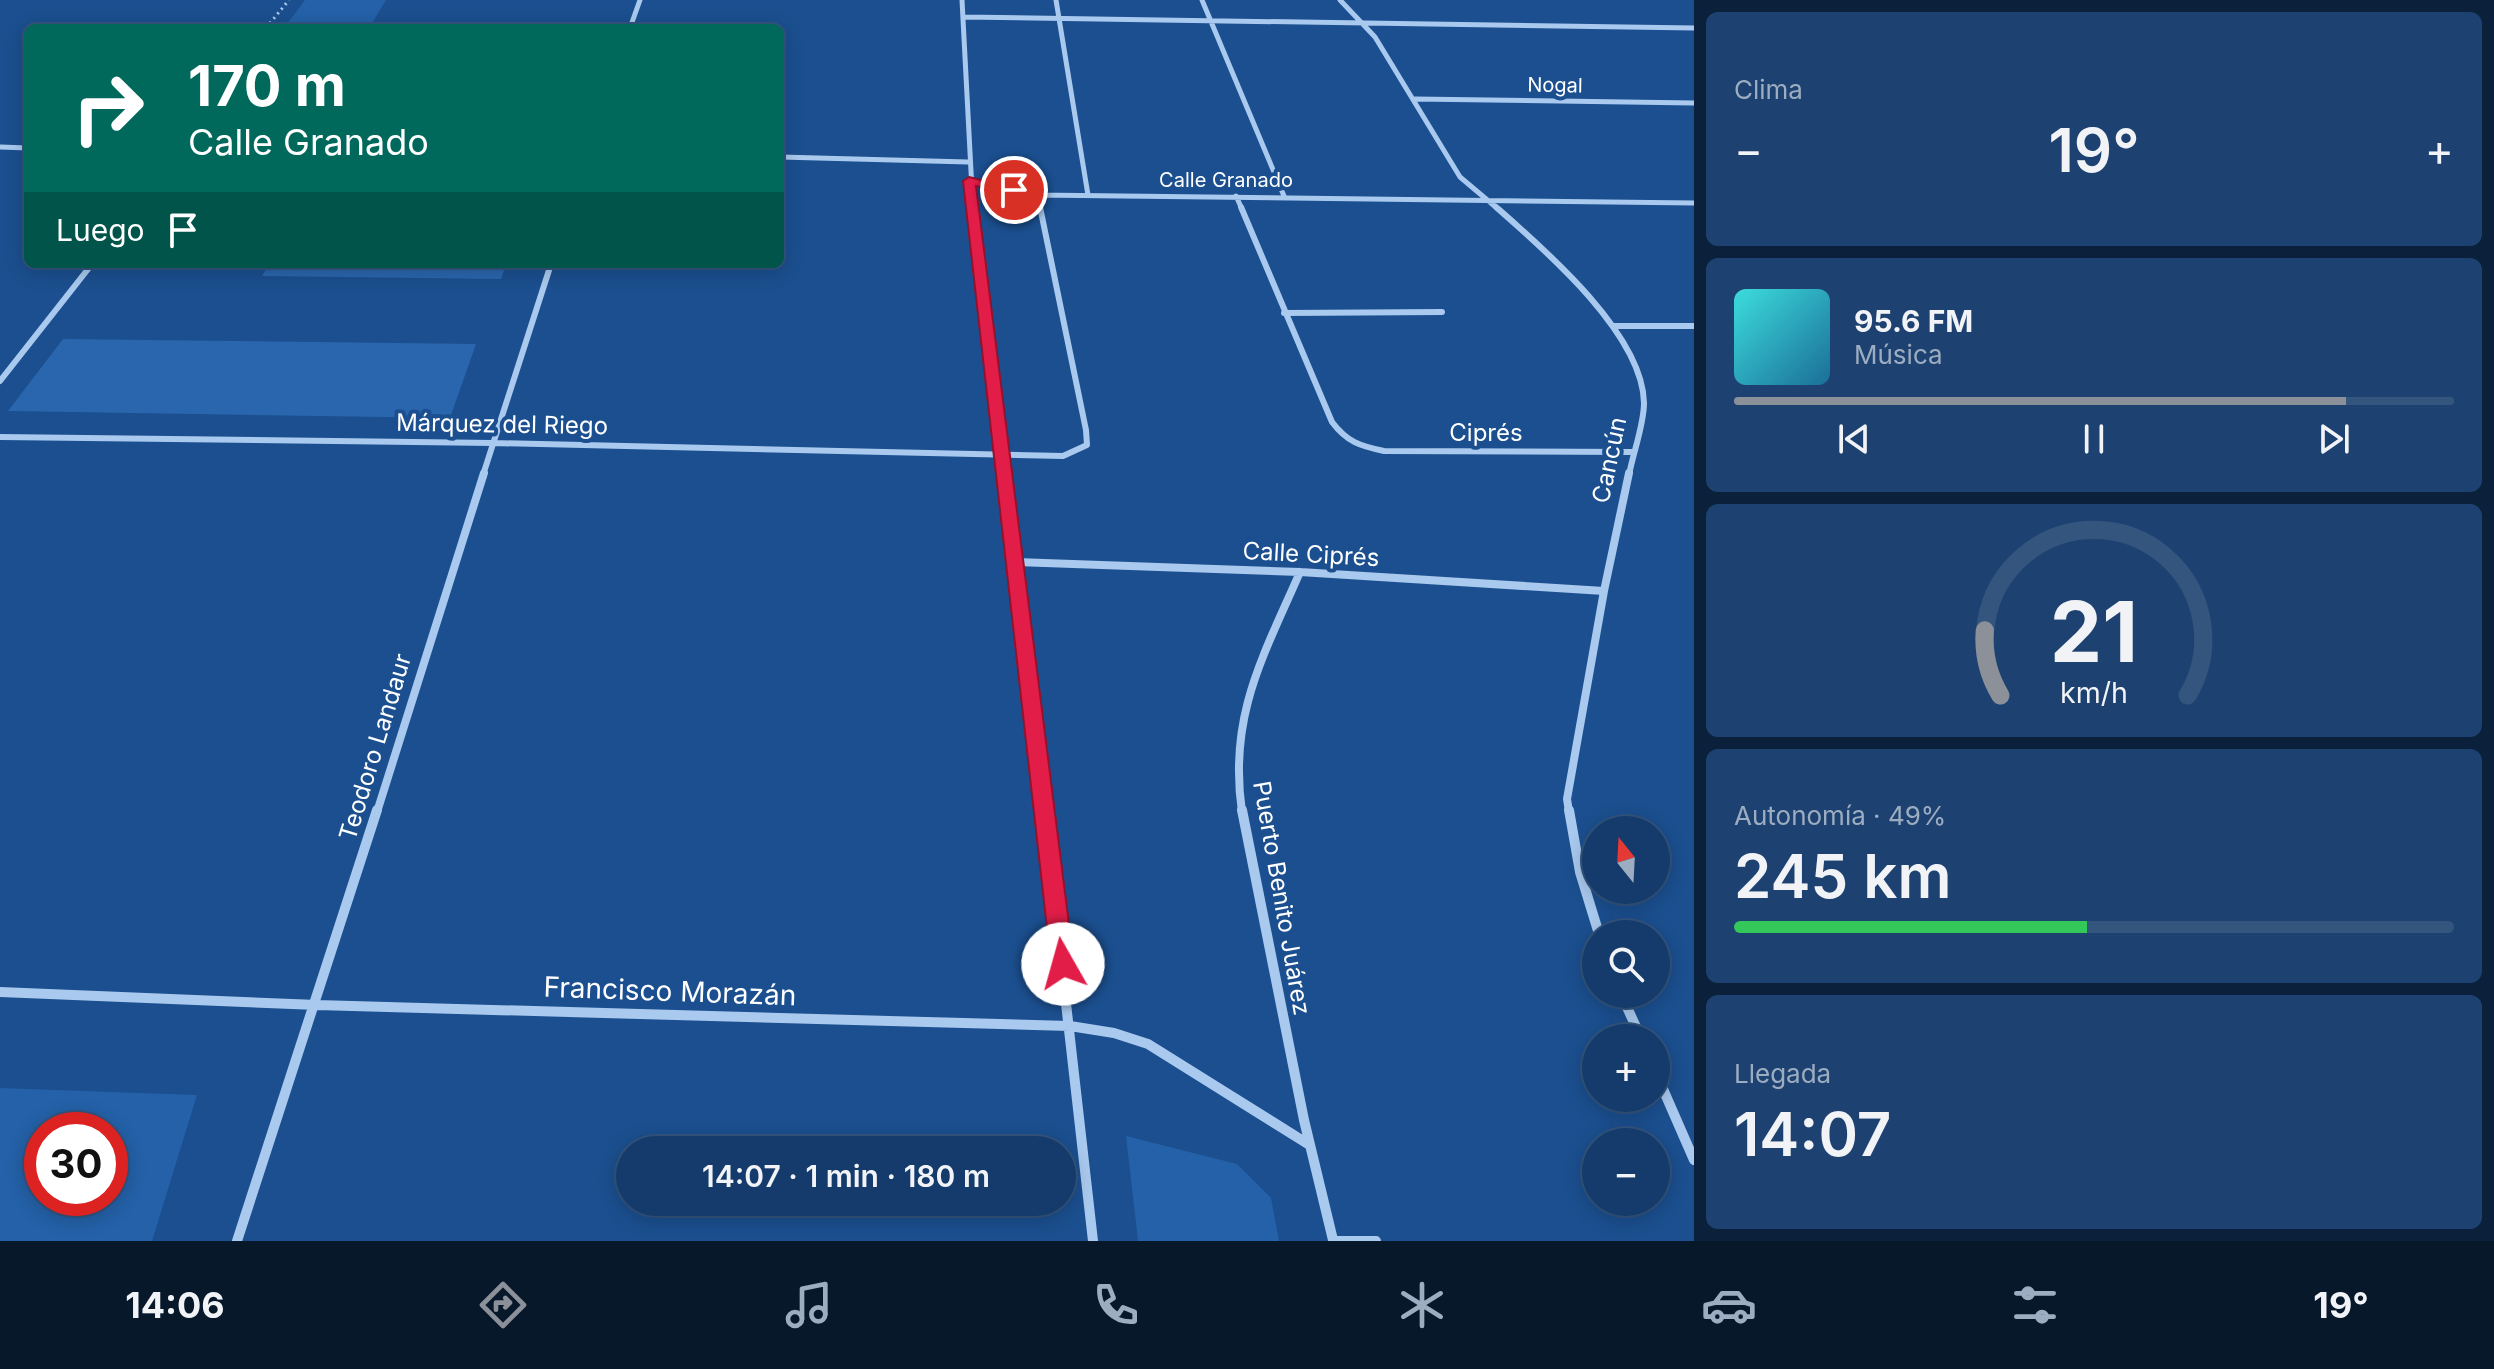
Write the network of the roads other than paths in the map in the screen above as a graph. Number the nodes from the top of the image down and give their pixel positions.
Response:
1 (640, 0) edge
2 (962, 0) edge
3 (1056, 0) edge
4 (1202, 0) edge
5 (1340, 0) edge
6 (963, 17) junction
7 (1061, 17) junction
8 (1212, 20) junction
9 (1359, 22) junction
10 (631, 24) edge
11 (1694, 28) edge
12 (1415, 99) junction
13 (1694, 103) edge
14 (0, 147) edge
15 (24, 148) edge
16 (784, 157) edge
17 (968, 162) junction
18 (969, 181) junction
19 (1037, 195) junction
20 (1088, 195) junction
21 (1236, 196) junction
22 (1284, 196) junction
23 (1484, 200) junction
24 (1694, 203) edge
25 (89, 268) edge
26 (550, 268) edge
27 (1442, 312) dead end
28 (1284, 313) junction
29 (1613, 326) junction
30 (1694, 326) edge
31 (0, 381) edge
32 (0, 437) edge
33 (493, 443) junction
34 (1632, 452) junction
35 (1004, 454) junction
36 (1016, 562) junction
37 (1300, 572) junction
38 (1604, 591) junction
39 (1595, 920) edge
40 (0, 992) edge
41 (317, 1005) junction
42 (1070, 1026) junction
43 (1670, 1105) edge
44 (1308, 1144) junction
45 (1694, 1160) edge
46 (237, 1241) edge
47 (1093, 1241) edge
48 (1333, 1241) edge
49 (1376, 1241) edge

1 - 10 street
2 - 6 street
3 - 7 street
4 - 8 street
5 - 9 street, Cancún
6 - 7 street
6 - 17 street
7 - 8 street
7 - 20 street
8 - 9 street
8 - 22 street
9 - 11 street
9 - 12 street, Cancún
12 - 13 street, Nogal
12 - 23 street, Cancún
14 - 15 street
16 - 17 street
17 - 18 street
18 - 19 street, Calle Granado
18 - 35 street
19 - 20 street, Calle Granado
19 - 35 street, Márquez del Riego
20 - 21 street, Calle Granado
21 - 22 street, Calle Granado
21 - 28 street
22 - 23 street, Calle Granado
23 - 24 street, Calle Granado
23 - 29 street, Cancún
25 - 31 street
26 - 33 street, Teodoro Landaur
27 - 28 street
28 - 34 street, Ciprés
29 - 30 street
29 - 34 street, Cancún
32 - 33 street, Márquez del Riego
33 - 35 street, Márquez del Riego
33 - 41 street, Teodoro Landaur
34 - 38 street, Cancún
35 - 36 street
36 - 37 street, Calle Ciprés
36 - 42 street
37 - 38 street, Calle Ciprés
37 - 44 street, Puerto Benito Juárez
38 - 39 street, Cancún
40 - 41 street, Francisco Morazán
41 - 42 street, Francisco Morazán
41 - 46 street, Teodoro Landaur
42 - 44 street, Francisco Morazán
42 - 47 street
43 - 45 street
44 - 48 street, Puerto Benito Juárez
48 - 49 street

